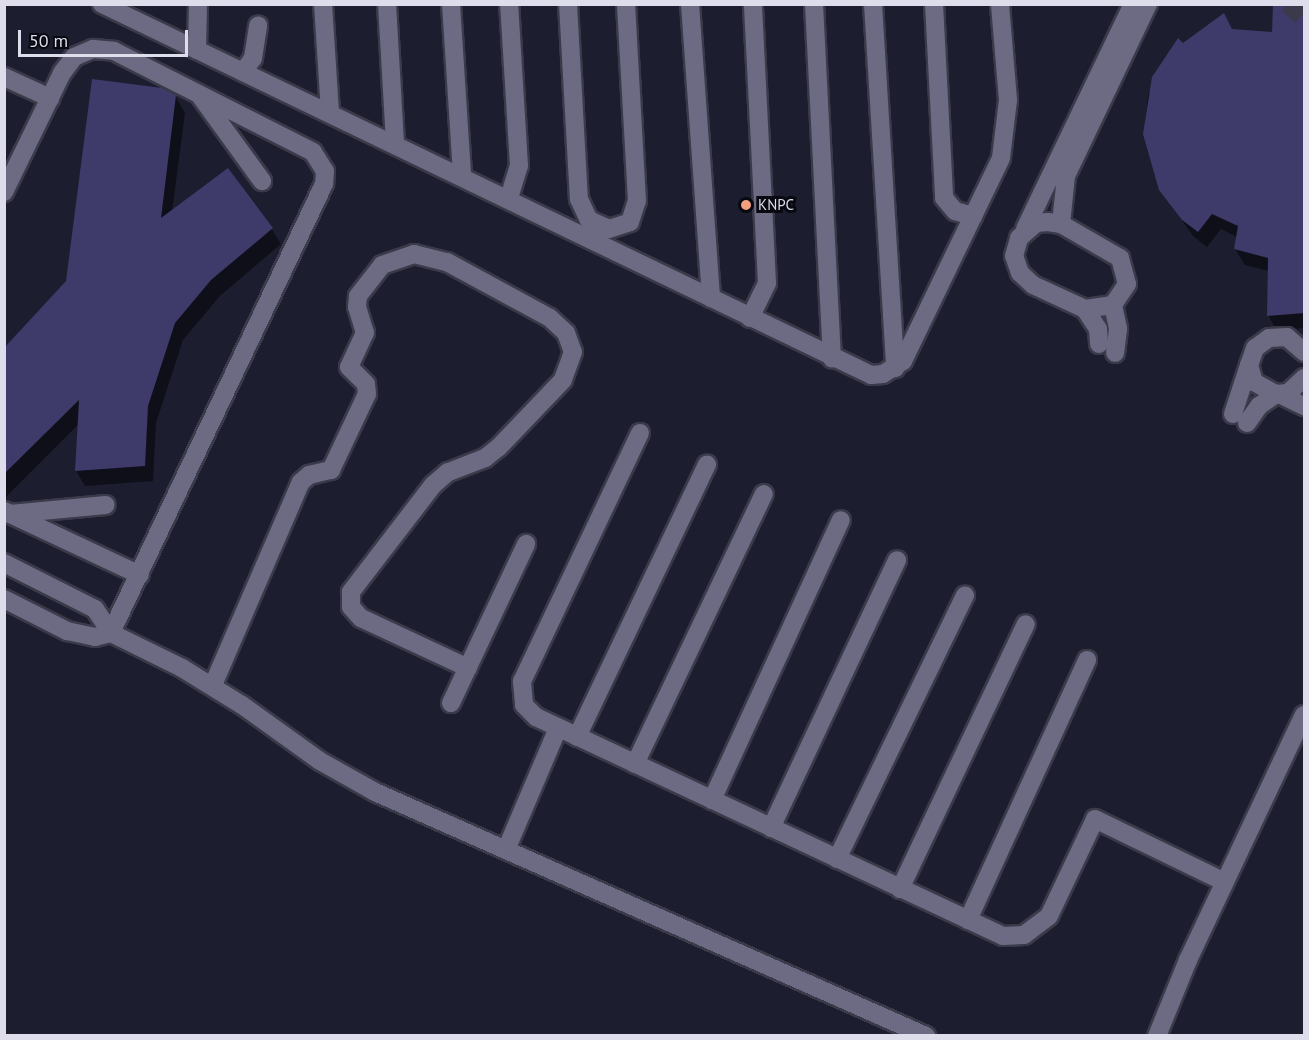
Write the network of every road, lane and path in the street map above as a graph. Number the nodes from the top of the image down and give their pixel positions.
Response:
1 (102, 4) edge
2 (198, 4) edge
3 (324, 4) edge
4 (387, 4) edge
5 (451, 4) edge
6 (509, 4) edge
7 (568, 4) edge
8 (626, 4) edge
9 (690, 4) edge
10 (753, 4) edge
11 (814, 4) edge
12 (873, 4) edge
13 (934, 4) edge
14 (1000, 4) edge
15 (1133, 4) edge
16 (1148, 4) edge
17 (258, 25) dead end
18 (197, 50) junction
19 (243, 72) junction
20 (4, 77) edge
21 (201, 95) junction
22 (50, 98) junction
23 (330, 112) junction
24 (395, 143) junction
25 (462, 175) junction
26 (262, 181) dead end
27 (4, 192) edge
28 (509, 198) junction
29 (973, 216) junction
30 (1061, 224) junction
31 (1025, 229) junction
32 (711, 298) junction
33 (1113, 305) junction
34 (1085, 309) junction
35 (750, 318) junction
36 (1099, 344) dead end
37 (1302, 345) edge
38 (1115, 353) dead end
39 (832, 359) junction
40 (1250, 365) junction
41 (895, 368) junction
42 (1292, 390) edge
43 (1305, 406) edge
44 (640, 433) dead end
45 (707, 464) dead end
46 (764, 494) dead end
47 (106, 505) dead end
48 (7, 512) edge
49 (841, 520) dead end
50 (526, 544) dead end
51 (897, 560) dead end
52 (4, 562) edge
53 (140, 575) junction
54 (965, 595) dead end
55 (4, 599) edge
56 (1026, 624) dead end
57 (111, 633) junction
58 (1088, 660) dead end
59 (468, 668) junction
60 (213, 685) junction
61 (451, 703) dead end
62 (1305, 715) edge
63 (558, 728) junction
64 (577, 737) junction
65 (635, 764) junction
66 (712, 800) junction
67 (771, 828) junction
68 (506, 850) junction
69 (837, 859) junction
70 (1225, 882) junction
71 (900, 889) junction
72 (968, 920) junction
73 (926, 1035) edge
74 (1157, 1035) edge

1 - 18 lane
2 - 18 lane
3 - 23 lane
4 - 24 lane
5 - 25 lane
6 - 28 lane
7 - 8 lane
9 - 32 lane
10 - 35 lane
11 - 39 lane
12 - 41 lane
13 - 29 lane
14 - 29 lane
15 - 31 lane
16 - 30 lane
17 - 19 lane
18 - 19 lane
19 - 23 lane
20 - 22 lane
21 - 22 lane
21 - 26 lane
21 - 53 lane
22 - 27 lane
23 - 24 lane
24 - 25 lane
25 - 28 lane
28 - 32 lane
29 - 41 lane
30 - 31 lane
30 - 33 lane
31 - 34 lane
32 - 35 lane
33 - 34 lane
33 - 38 lane
34 - 36 lane
35 - 39 lane
37 - 40 lane
39 - 41 lane
40 - 42 lane
40 - 42 lane
42 - 43 lane
44 - 63 lane
45 - 64 lane
46 - 65 lane
47 - 48 lane
48 - 53 lane
49 - 66 lane
50 - 59 lane
51 - 67 lane
52 - 57 lane
53 - 57 lane
54 - 69 lane
55 - 57 lane
56 - 71 lane
57 - 60 lane
58 - 72 lane
59 - 60 lane
59 - 61 lane
60 - 68 lane
62 - 70 lane
63 - 64 lane
63 - 68 lane
64 - 65 lane
65 - 66 lane
66 - 67 lane
67 - 69 lane
68 - 73 lane
69 - 71 lane
70 - 72 lane
70 - 74 lane
71 - 72 lane

